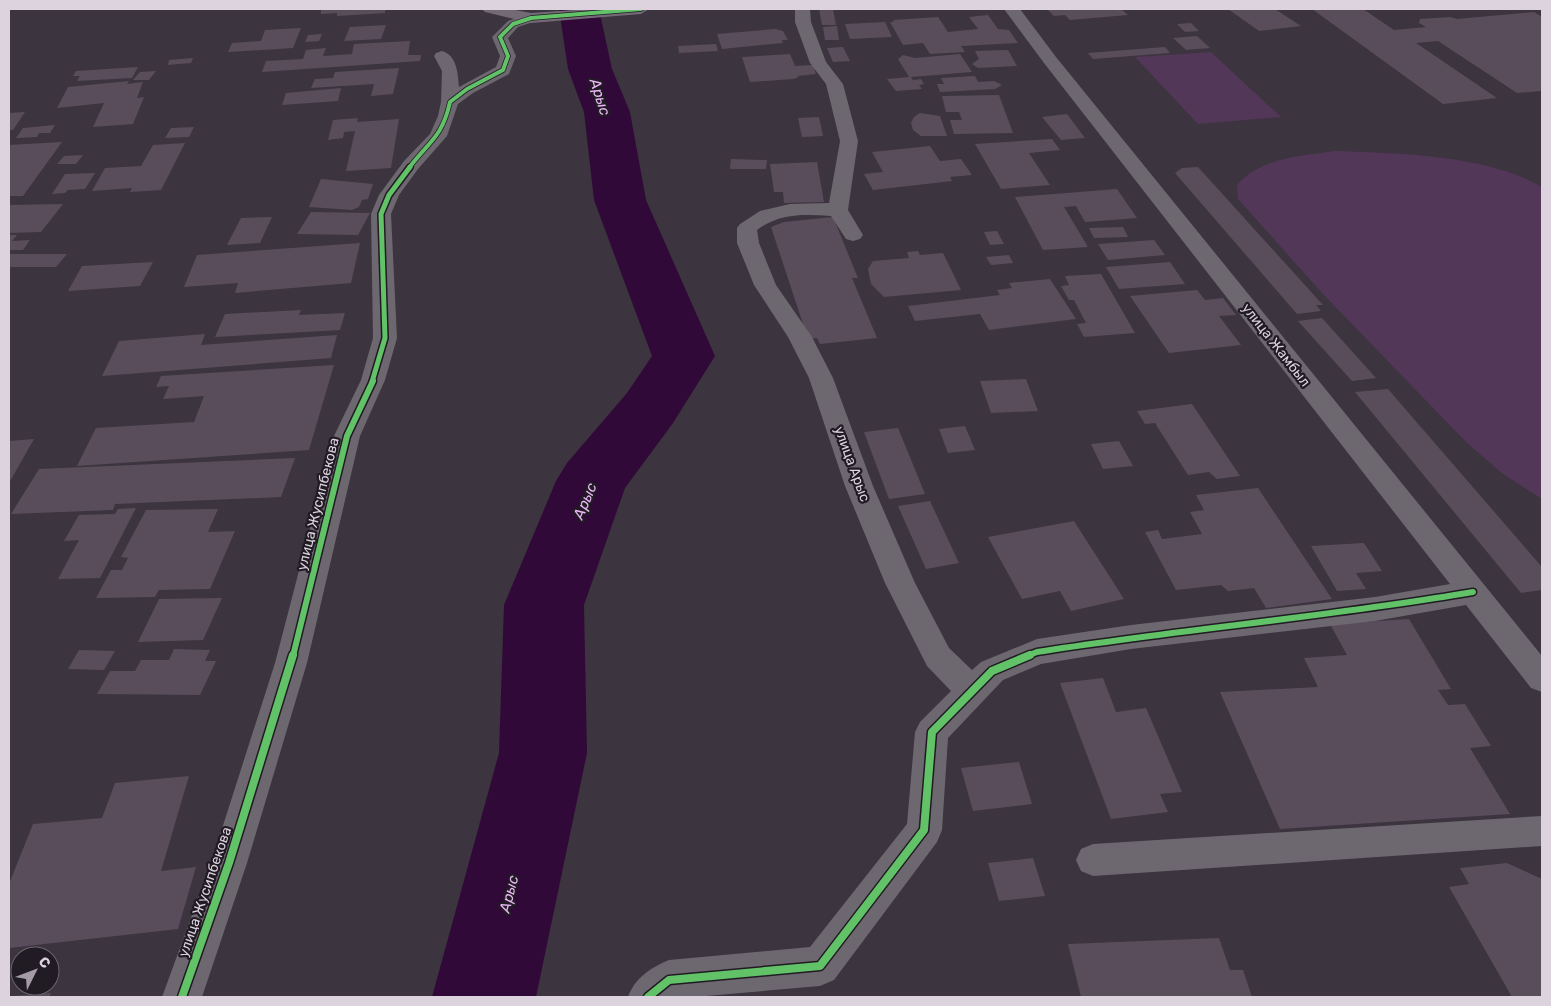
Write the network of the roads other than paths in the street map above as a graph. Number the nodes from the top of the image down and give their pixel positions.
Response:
1 (490, 9) edge
2 (641, 9) edge
3 (802, 9) edge
4 (1012, 9) edge
5 (531, 18) junction
6 (442, 56) dead end
7 (450, 102) junction
8 (838, 210) junction
9 (853, 235) dead end
10 (1473, 592) junction
11 (1542, 679) edge
12 (972, 691) junction
13 (1542, 831) edge
14 (1093, 860) dead end
15 (182, 997) edge
16 (648, 997) edge

1 - 5 street
2 - 5 street
3 - 8 street
4 - 10 street, улица Жамбыл
5 - 7 street
6 - 7 street, улица Жусипбекова
7 - 15 street, улица Жусипбекова
8 - 9 street
8 - 12 street, улица Арыс
10 - 11 street, улица Жамбыл
10 - 12 street
12 - 16 street
13 - 14 lane

